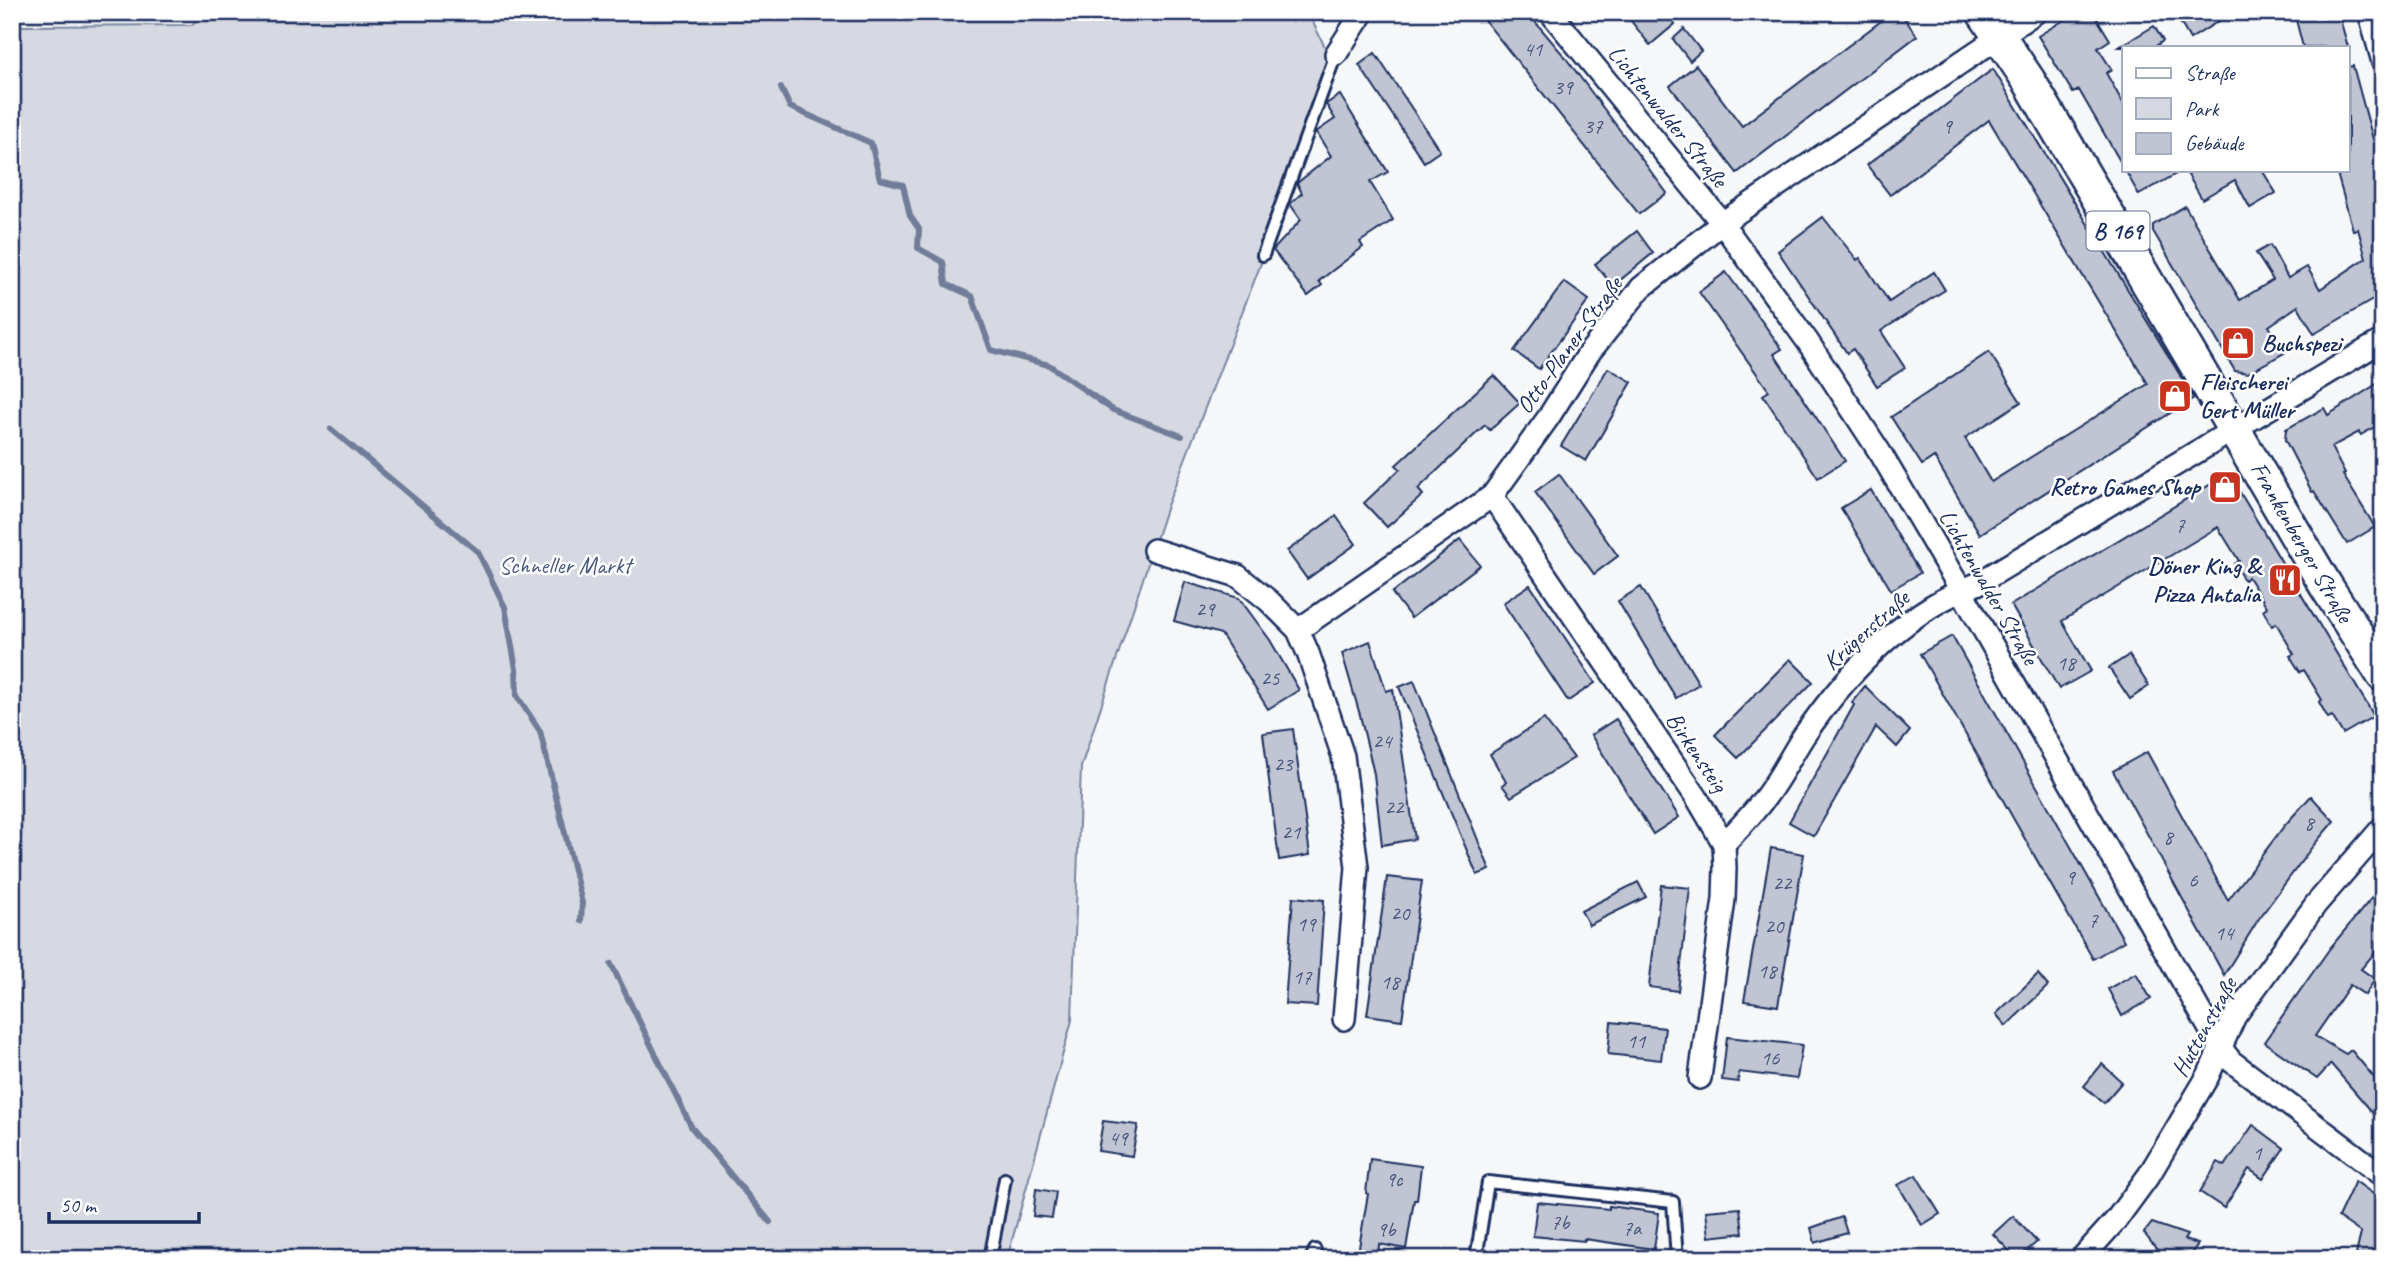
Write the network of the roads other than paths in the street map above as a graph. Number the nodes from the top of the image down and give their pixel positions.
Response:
1 (1363, 12) edge
2 (1550, 12) edge
3 (2036, 12) edge
4 (2369, 12) edge
5 (1992, 24) edge
6 (1336, 54) joint
7 (2383, 62) edge
8 (1722, 223) junction
9 (1263, 255) dead end
10 (2383, 340) edge
11 (2234, 427) junction
12 (1492, 496) junction
13 (1154, 550) dead end
14 (1961, 590) junction
15 (1298, 631) junction
16 (2383, 676) edge
17 (2383, 827) edge
18 (1724, 844) junction
19 (1344, 1019) dead end
20 (2220, 1047) junction
21 (1700, 1078) dead end
22 (2383, 1176) edge
23 (1004, 1179) dead end
24 (990, 1259) edge
25 (1476, 1259) edge
26 (1677, 1259) edge
27 (2081, 1259) edge

1 - 6 street
2 - 8 street, Lichtenwalder Straße
3 - 5 street, Otto-Planer-Straße
4 - 7 street
5 - 8 street, Otto-Planer-Straße
5 - 11 main road, Frankenberger Straße / B 169
6 - 9 lane
8 - 12 street, Otto-Planer-Straße
8 - 14 street, Lichtenwalder Straße
10 - 11 street, Krügerstraße
11 - 14 street, Krügerstraße
11 - 16 main road, Frankenberger Straße / B 169
12 - 15 street, Otto-Planer-Straße
12 - 18 street, Birkensteig
13 - 15 street
14 - 18 street, Krügerstraße
14 - 20 street, Lichtenwalder Straße
15 - 19 street
17 - 20 street, Huttenstraße
18 - 21 street
20 - 22 street, Lichtenwalder Straße
20 - 27 street, Huttenstraße
23 - 24 lane
25 - 26 lane

